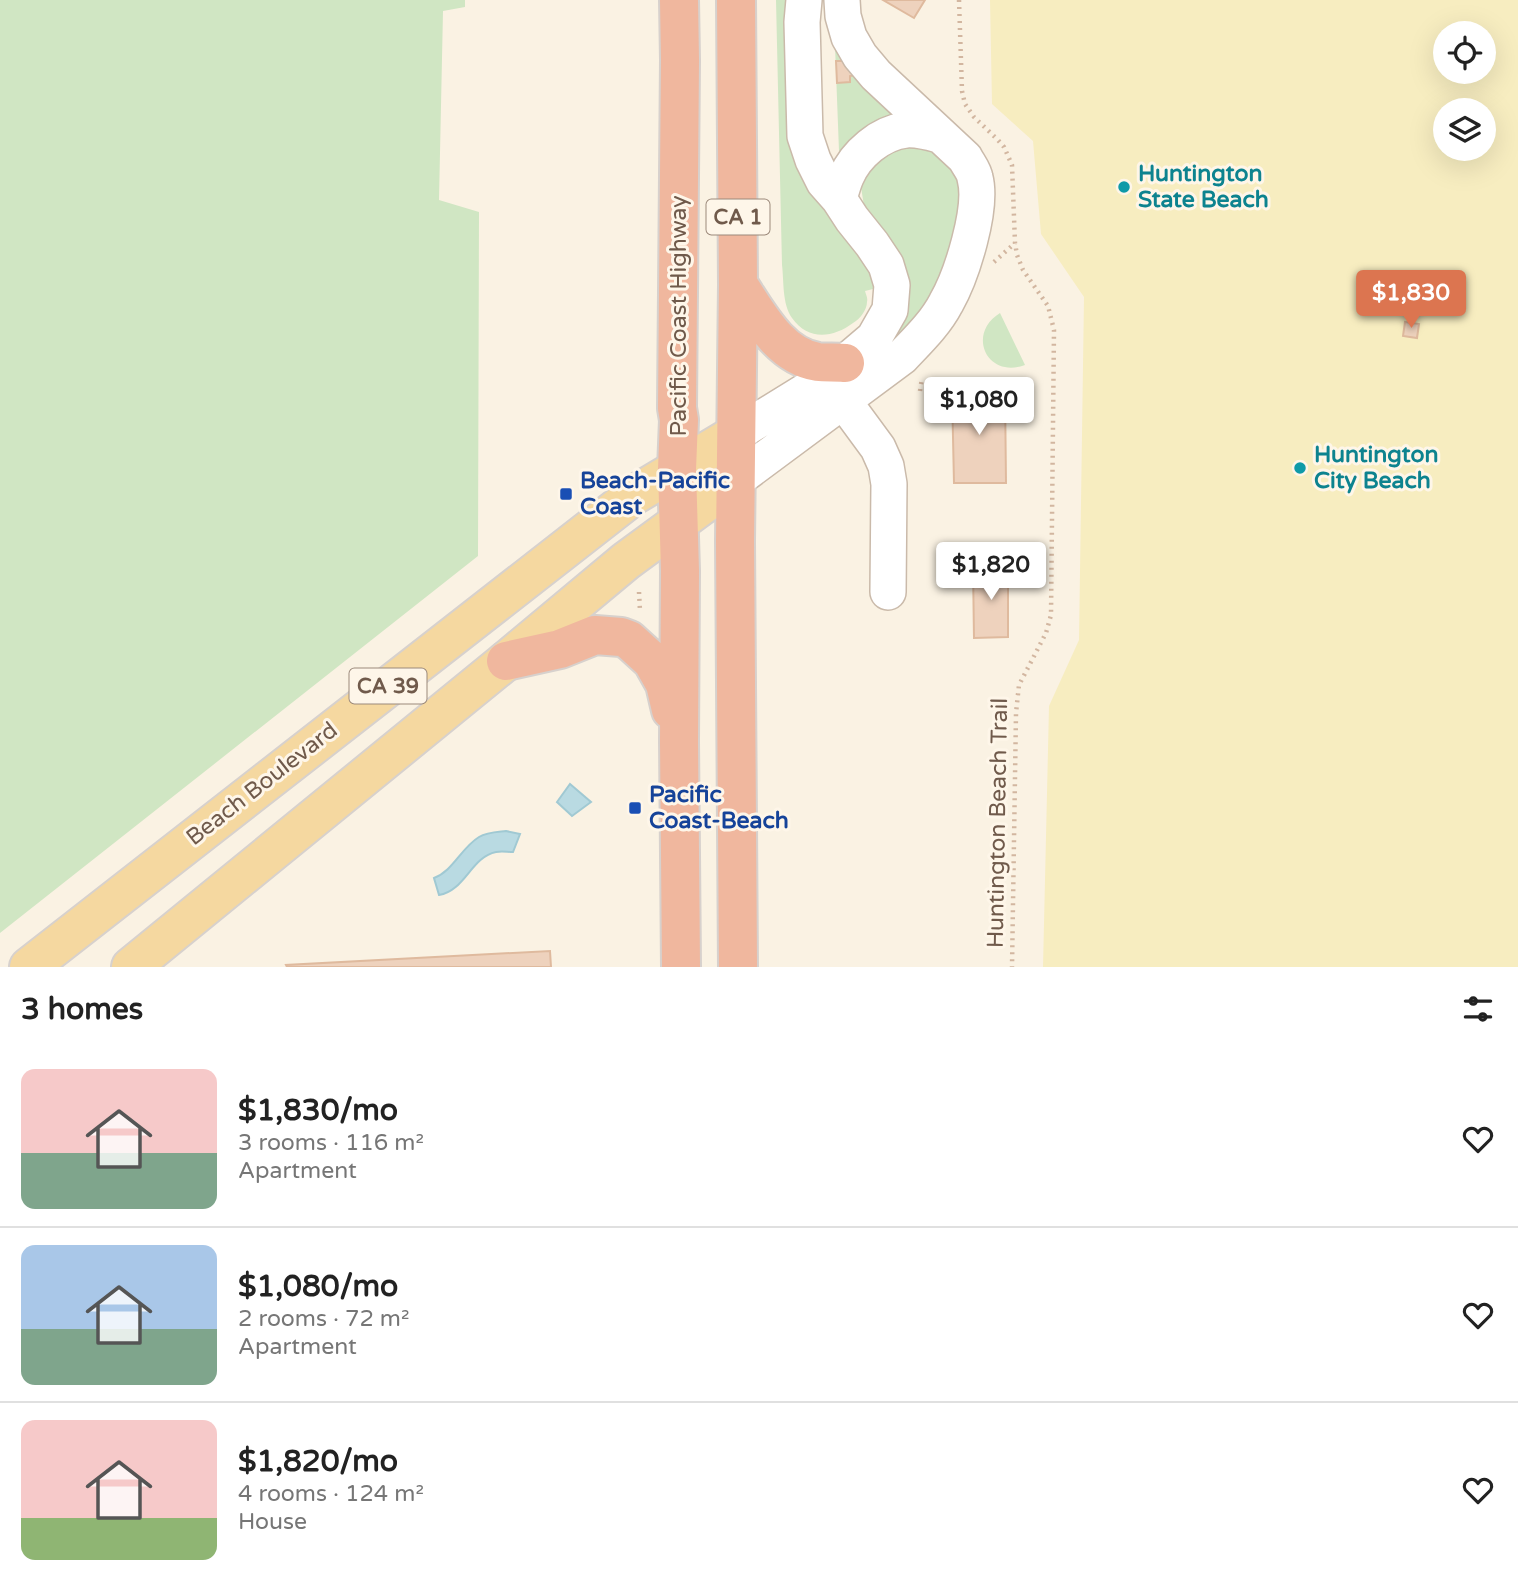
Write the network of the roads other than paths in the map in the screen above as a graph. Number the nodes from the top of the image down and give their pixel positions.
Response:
1 (679, 0) edge
2 (736, 0) edge
3 (804, 0) edge
4 (825, 0) edge
5 (842, 0) edge
6 (939, 135) junction
7 (834, 194) junction
8 (738, 285) junction
9 (838, 381) junction
10 (736, 433) junction
11 (677, 469) junction
12 (735, 481) junction
13 (679, 521) junction
14 (888, 592) dead end
15 (506, 661) junction
16 (679, 741) junction
17 (29, 967) edge
18 (131, 967) edge
19 (681, 967) edge
20 (738, 967) edge

1 - 11 highway, Pacific Coast Highway / CA 1
2 - 8 highway, CA 1
3 - 7 lane
4 - 7 lane
5 - 6 lane
6 - 7 lane
6 - 9 lane
7 - 9 lane
8 - 9 highway
8 - 10 highway, CA 1
9 - 10 lane
9 - 12 lane
9 - 14 lane
10 - 11 main road, Beach Boulevard / CA 39
10 - 12 highway, CA 1
11 - 13 highway, Pacific Coast Highway / CA 1
11 - 17 main road, Beach Boulevard / CA 39
12 - 13 main road, CA 39
12 - 20 highway, CA 1
13 - 15 main road, CA 39
13 - 16 highway, Pacific Coast Highway / CA 1
15 - 16 highway
15 - 18 main road, CA 39
16 - 19 highway, Pacific Coast Highway / CA 1

